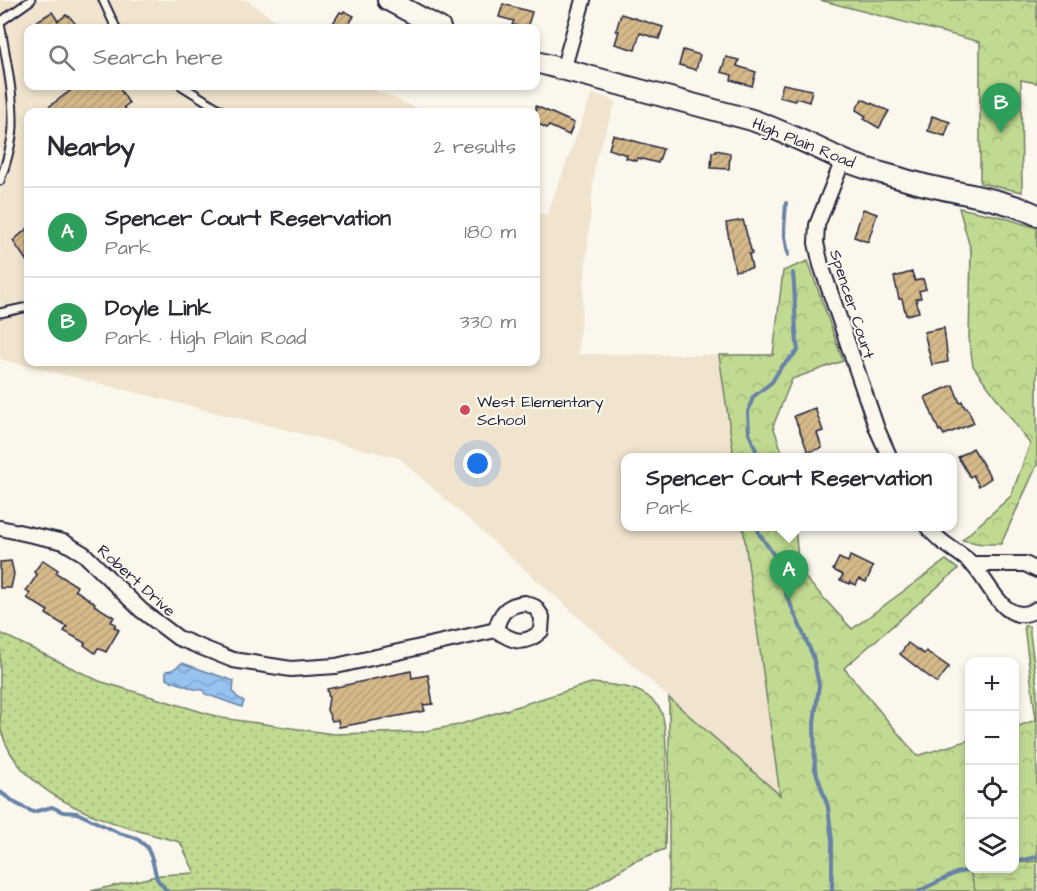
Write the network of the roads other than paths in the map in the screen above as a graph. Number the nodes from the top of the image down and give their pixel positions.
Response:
1 (31, 0) edge
2 (103, 0) edge
3 (388, 0) edge
4 (583, 0) edge
5 (0, 22) edge
6 (114, 24) edge
7 (433, 24) edge
8 (540, 63) edge
9 (563, 70) junction
10 (189, 90) edge
11 (218, 108) edge
12 (843, 160) junction
13 (0, 182) edge
14 (1037, 215) edge
15 (24, 308) edge
16 (0, 313) edge
17 (888, 453) edge
18 (0, 528) edge
19 (931, 531) edge
20 (971, 564) junction
21 (1037, 570) edge
22 (1037, 609) edge
23 (496, 630) dead end

1 - 5 lane
2 - 6 lane
3 - 7 street
4 - 9 street
5 - 13 lane
8 - 9 street, High Plain Road
9 - 12 street, High Plain Road
10 - 11 lane
12 - 14 street, High Plain Road
12 - 17 street, Spencer Court
15 - 16 lane
18 - 23 street, Robert Drive
19 - 20 street
20 - 21 street
20 - 22 street

